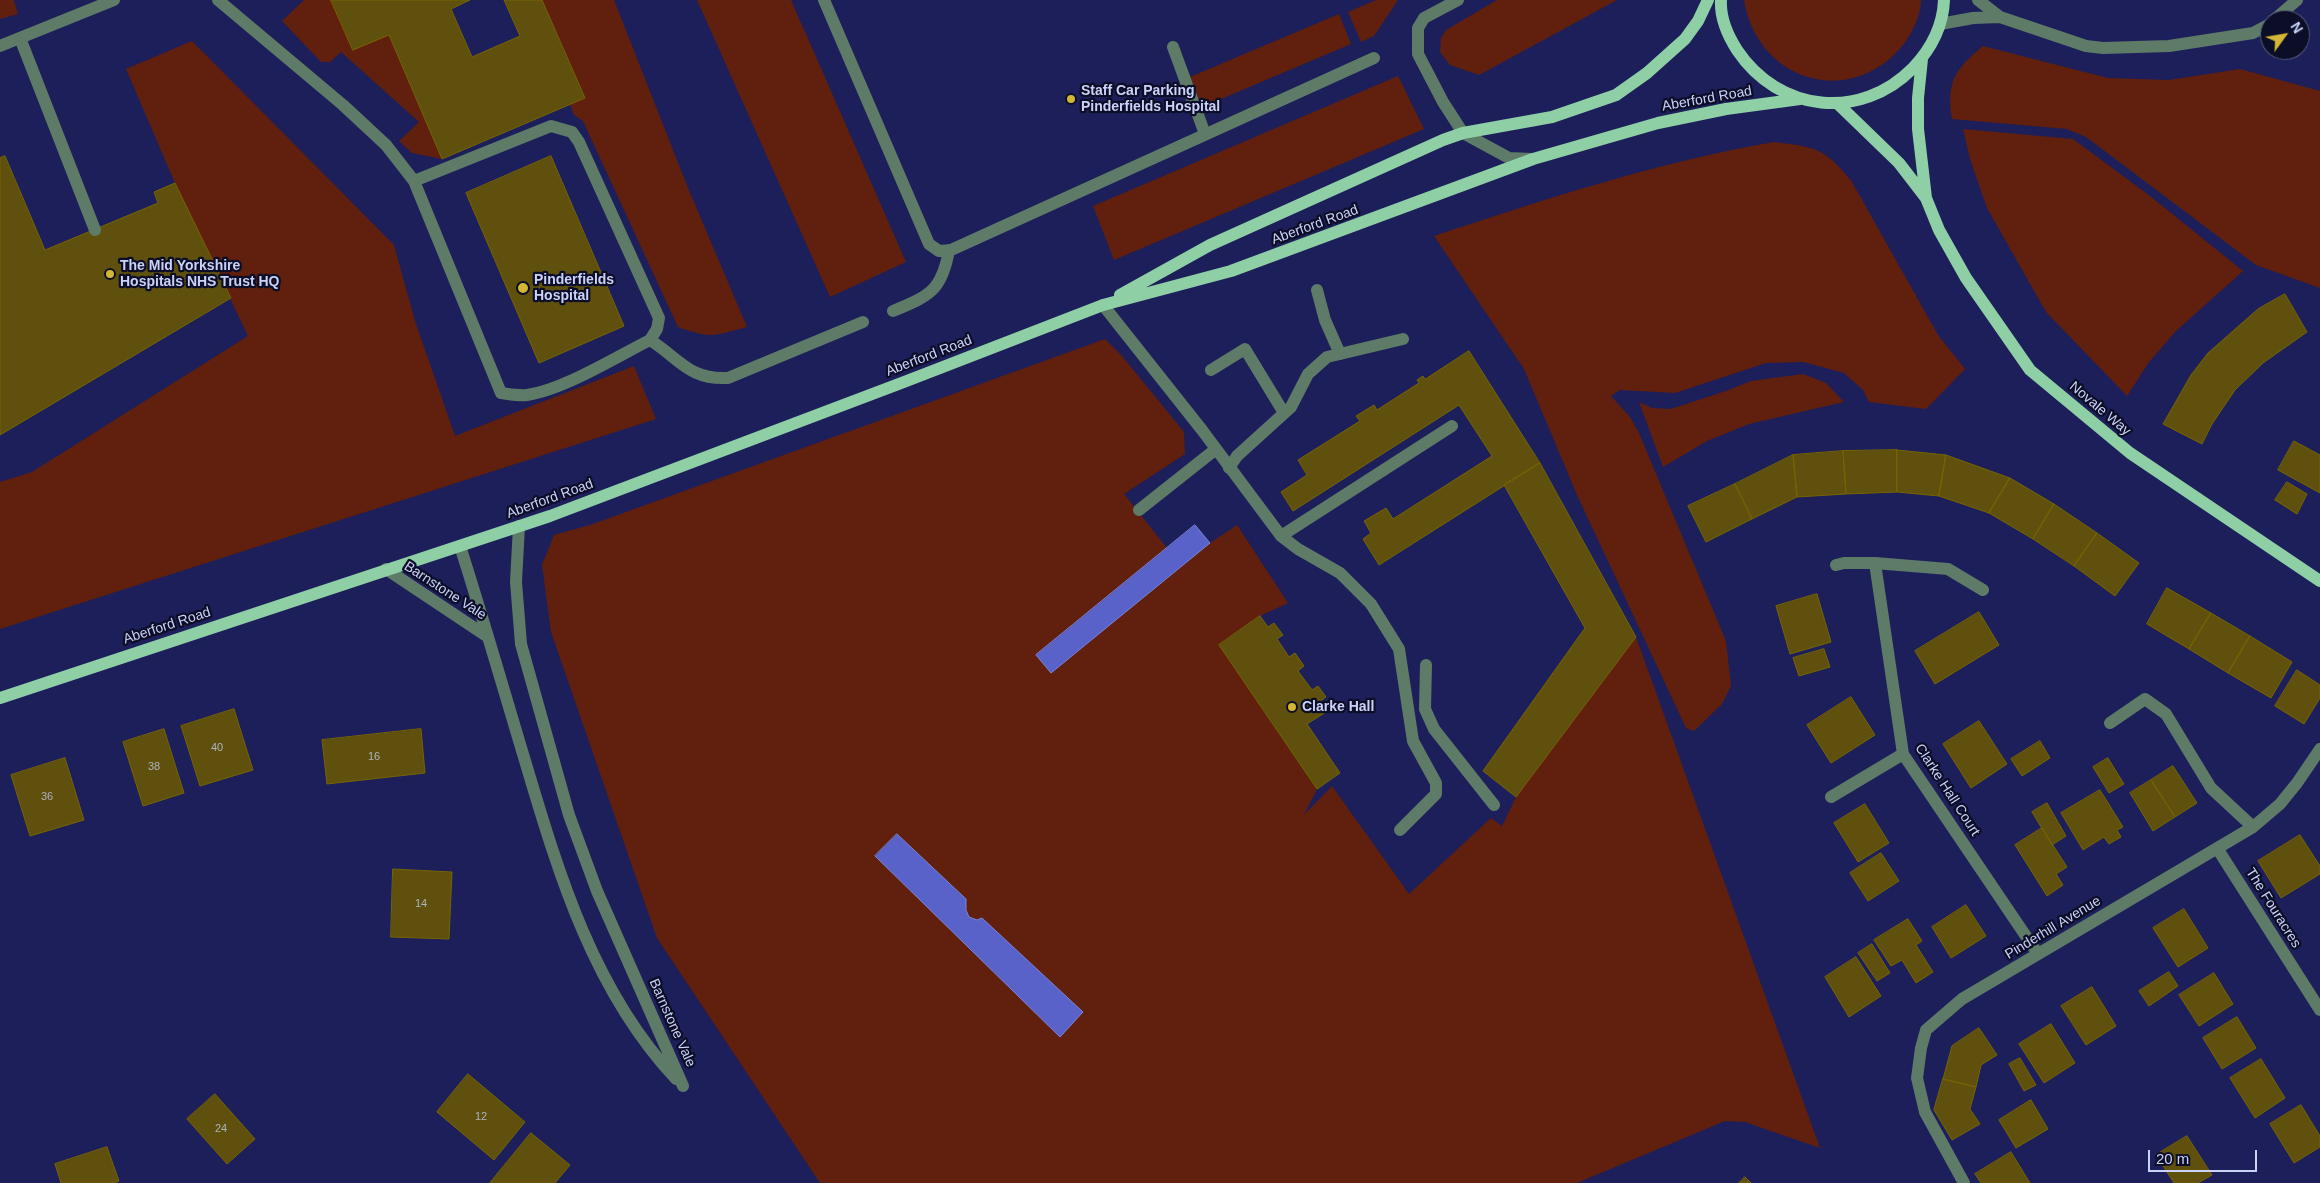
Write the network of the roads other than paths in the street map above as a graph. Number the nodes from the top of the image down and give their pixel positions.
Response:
1 (114, 0) edge
2 (218, 0) edge
3 (824, 0) edge
4 (1458, 0) edge
5 (1708, 0) edge
6 (1721, 0) edge
7 (1944, 0) edge
8 (1978, 0) edge
9 (2297, 0) edge
10 (2286, 10) edge
11 (2000, 17) junction
12 (1940, 24) junction
13 (2260, 30) edge
14 (20, 38) junction
15 (0, 46) edge
16 (1173, 47) dead end
17 (1374, 58) dead end
18 (1922, 59) junction
19 (1800, 99) junction
20 (1838, 104) junction
21 (1462, 133) junction
22 (1205, 134) junction
23 (1533, 159) junction
24 (414, 182) junction
25 (1926, 198) junction
26 (94, 230) dead end
27 (948, 250) junction
28 (1317, 290) dead end
29 (1103, 305) junction
30 (893, 311) dead end
31 (863, 322) dead end
32 (1403, 339) dead end
33 (650, 340) junction
34 (1340, 354) junction
35 (1211, 370) dead end
36 (1284, 413) junction
37 (1452, 426) dead end
38 (1216, 449) junction
39 (1229, 468) junction
40 (1140, 510) dead end
41 (519, 526) junction
42 (1281, 536) junction
43 (460, 546) junction
44 (1875, 563) junction
45 (1836, 565) dead end
46 (386, 569) junction
47 (2320, 581) edge
48 (1984, 590) dead end
49 (488, 637) junction
50 (1426, 665) dead end
51 (0, 698) edge
52 (2110, 724) dead end
53 (2320, 749) edge
54 (1903, 754) junction
55 (1831, 798) dead end
56 (1494, 805) dead end
57 (2252, 827) junction
58 (1400, 830) dead end
59 (2217, 848) junction
60 (2038, 954) junction
61 (2320, 1010) edge
62 (1964, 1183) edge

1 - 14 street
2 - 24 street
3 - 27 street
4 - 21 street
5 - 21 main road, Aberford Road
6 - 19 main road
7 - 12 main road
8 - 11 street
9 - 10 street
11 - 12 street
11 - 13 street
12 - 18 main road
14 - 15 street
14 - 26 street
16 - 22 street
17 - 22 street
18 - 20 main road
18 - 25 main road, Novale Way
19 - 20 main road
19 - 23 main road, Aberford Road
20 - 25 main road, Novale Way
21 - 23 street, Aberford Road
21 - 29 main road, Aberford Road
22 - 27 street
23 - 29 main road, Aberford Road
24 - 33 street
24 - 33 street
25 - 47 main road, Novale Way
27 - 30 street
28 - 34 street
29 - 38 street
29 - 41 main road, Aberford Road
31 - 33 street
32 - 34 street
34 - 36 street
35 - 36 street
36 - 39 street
37 - 42 street
38 - 39 street
38 - 40 street
39 - 42 street
41 - 43 main road, Aberford Road
41 - 49 street, Barnstone Vale
42 - 58 street
43 - 46 main road, Aberford Road
43 - 49 street, Barnstone Vale
44 - 45 street
44 - 48 street
44 - 54 street, Clarke Hall Court
46 - 49 street, Barnstone Vale
46 - 51 main road, Aberford Road
50 - 56 street
52 - 57 street
53 - 57 street, Pinderhill Avenue
54 - 55 street
54 - 60 street, Clarke Hall Court
57 - 59 street, Pinderhill Avenue
59 - 60 street, Pinderhill Avenue
59 - 61 street, The Fouracres
60 - 62 street, Pinderhill Avenue

